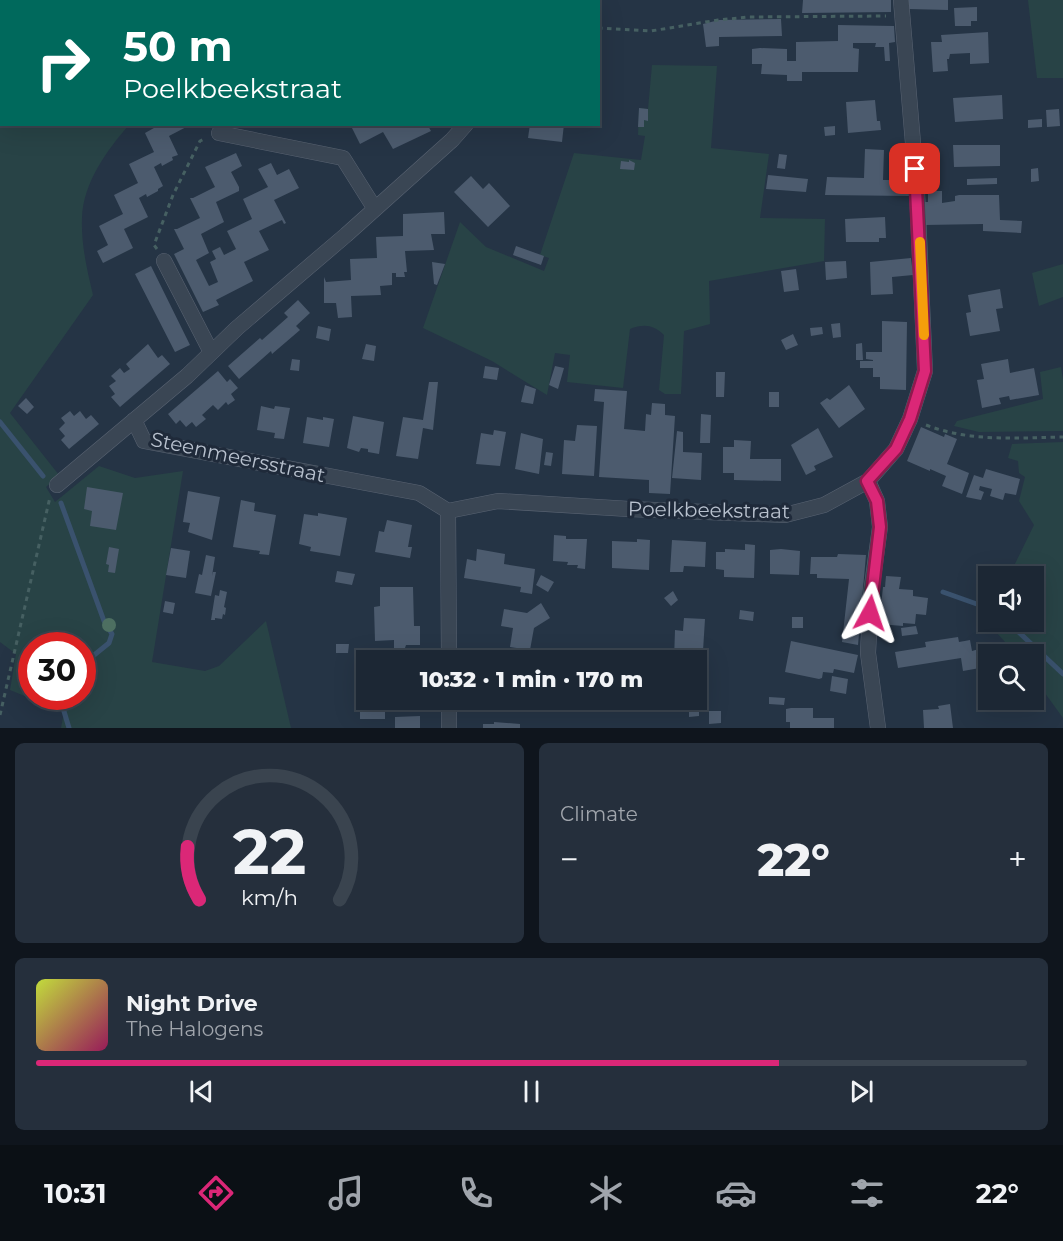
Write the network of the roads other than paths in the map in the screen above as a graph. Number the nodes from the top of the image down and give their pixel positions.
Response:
1 (901, 0) edge
2 (464, 126) edge
3 (219, 133) road end
4 (375, 209) junction
5 (164, 261) road end
6 (211, 352) junction
7 (134, 420) junction
8 (867, 481) junction
9 (57, 485) road end
10 (448, 511) junction
11 (449, 650) edge
12 (449, 710) edge
13 (449, 728) edge
14 (878, 728) edge

1 - 8 street, Poelkbeekstraat
2 - 4 street, Steenmeersstraat
3 - 4 street
4 - 6 street, Steenmeersstraat
5 - 6 street
6 - 7 street, Steenmeersstraat
7 - 9 street
7 - 10 street, Steenmeersstraat
8 - 10 street, Poelkbeekstraat
8 - 14 street
10 - 11 street
12 - 13 street

